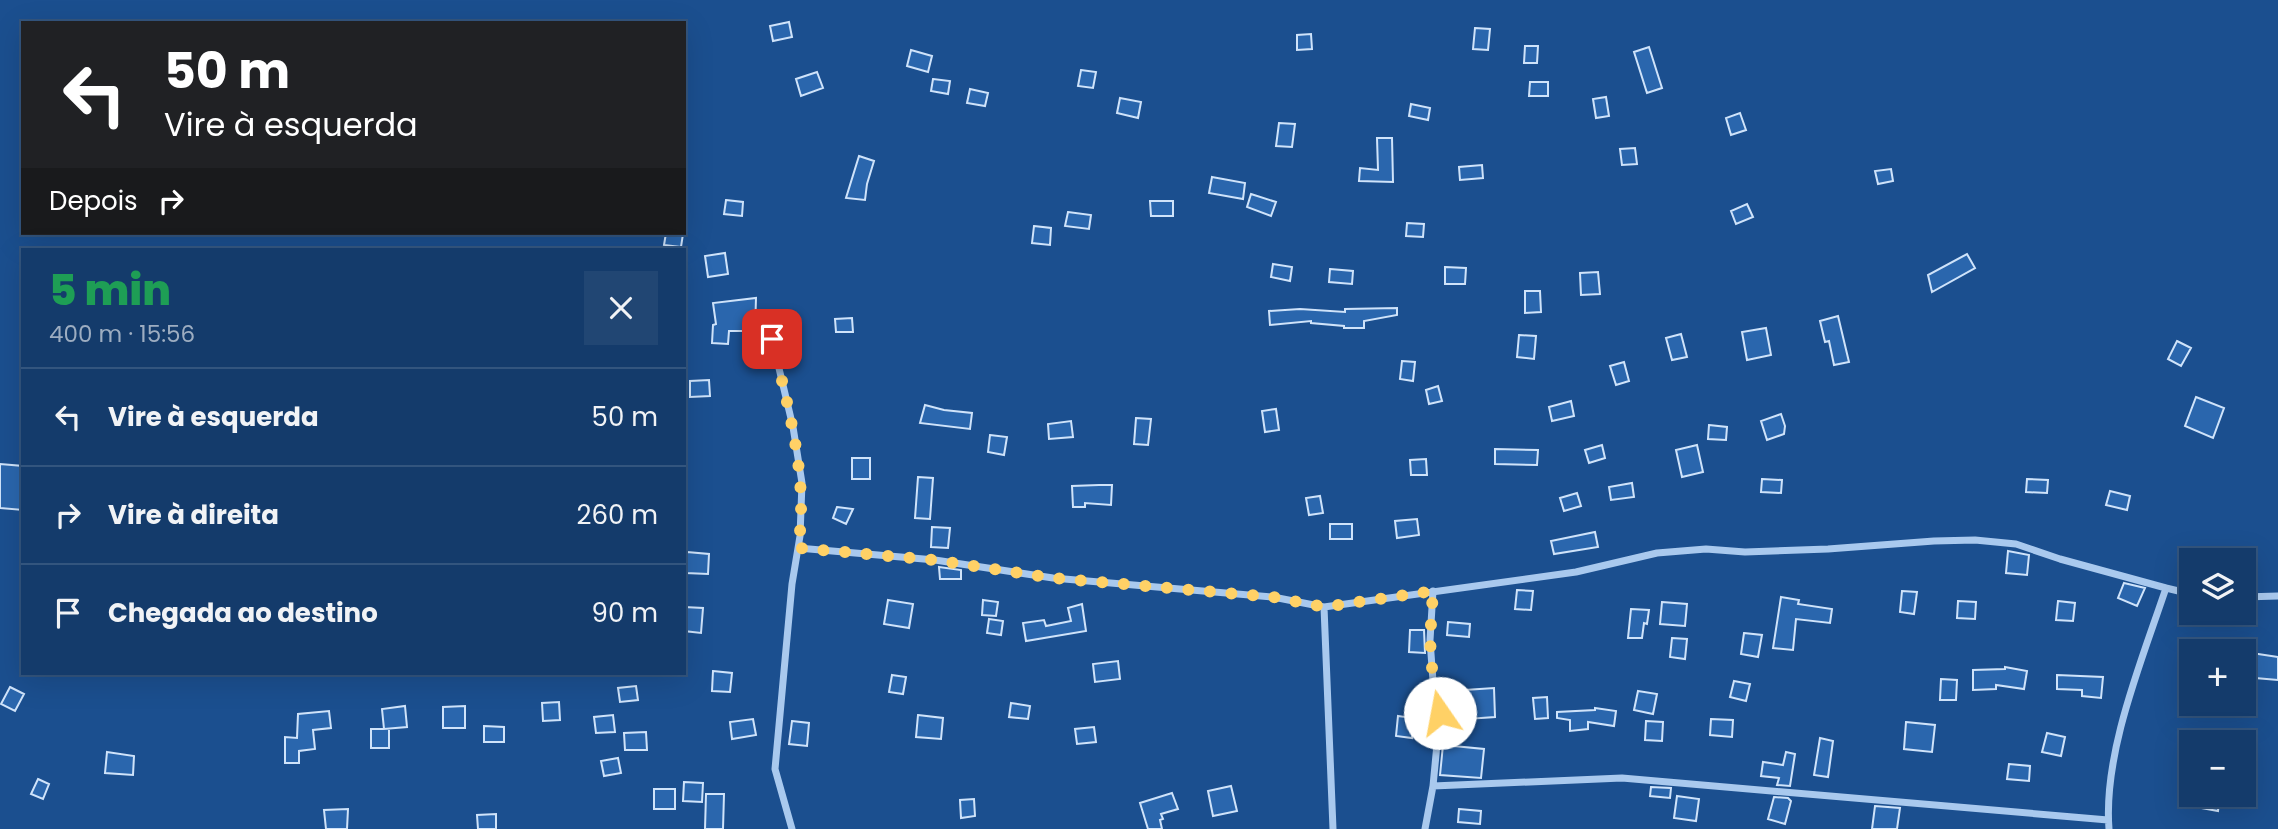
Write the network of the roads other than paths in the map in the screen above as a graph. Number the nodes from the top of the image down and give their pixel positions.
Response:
1 (772, 339) dead end
2 (798, 548) junction
3 (2166, 588) junction
4 (1433, 591) junction
5 (2179, 591) edge
6 (2278, 596) edge
7 (2256, 597) edge
8 (1324, 607) junction
9 (1433, 786) junction
10 (2108, 820) junction
11 (792, 829) edge
12 (1333, 829) edge
13 (1425, 829) edge
14 (2109, 829) edge

1 - 2 street
2 - 8 street
2 - 11 street
3 - 4 street
3 - 5 street
3 - 10 street
4 - 8 street
4 - 9 street
6 - 7 street
8 - 12 street
9 - 10 street
9 - 13 street
10 - 14 street

